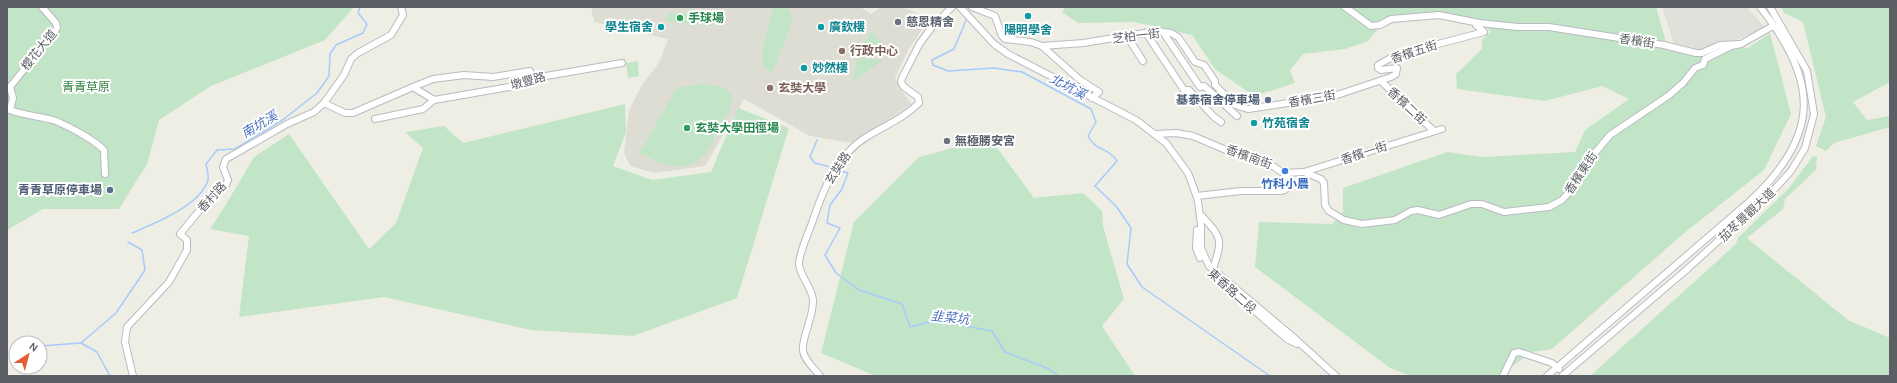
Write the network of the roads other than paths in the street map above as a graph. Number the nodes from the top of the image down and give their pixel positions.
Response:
1 (42, 7) edge
2 (401, 7) edge
3 (952, 7) edge
4 (972, 7) edge
5 (1345, 7) edge
6 (1760, 7) edge
7 (961, 9) edge
8 (1772, 9) edge
9 (1479, 22) junction
10 (1782, 26) junction
11 (1163, 32) junction
12 (1146, 33) junction
13 (1124, 37) junction
14 (1741, 44) junction
15 (1042, 46) junction
16 (1143, 61) dead end
17 (622, 63) dead end
18 (530, 71) dead end
19 (1381, 81) junction
20 (1215, 85) junction
21 (413, 87) junction
22 (1202, 87) junction
23 (1188, 90) junction
24 (1092, 98) junction
25 (434, 100) junction
26 (324, 103) junction
27 (1242, 109) joint
28 (1237, 116) dead end
29 (375, 119) dead end
30 (1221, 122) dead end
31 (1442, 129) dead end
32 (1434, 131) junction
33 (1155, 134) junction
34 (1304, 172) junction
35 (1284, 173) junction
36 (105, 174) dead end
37 (1197, 196) junction
38 (1200, 214) junction
39 (1213, 269) junction
40 (1304, 348) junction
41 (1557, 367) junction
42 (1564, 375) edge
43 (133, 376) edge
44 (820, 376) edge
45 (1336, 376) edge
46 (1502, 376) edge
47 (1548, 376) edge

1 - 36 street, 櫻花大道
2 - 26 street, 香村路
3 - 44 street, 玄奘路
4 - 15 street
5 - 9 street, 香檳街
6 - 10 street, 茄苳景觀大道
7 - 24 street
8 - 10 street, 茄苳景觀大道
9 - 14 street, 香檳街
9 - 19 street, 香檳五街
10 - 14 street, 香檳街
10 - 41 street, 茄苳景觀大道
10 - 42 street, 茄苳景觀大道
11 - 12 street, 芝柏一街
11 - 20 street, 芝柏一街
11 - 22 street
12 - 13 street, 芝柏一街
12 - 23 street
13 - 15 street, 芝柏一街
13 - 16 street
14 - 34 street, 香檳東街
15 - 24 street
17 - 25 street, 墩豐路
18 - 21 street, 墩豐路
19 - 27 street, 香檳三街
19 - 32 street, 香檳二街
20 - 22 street
20 - 27 street, 芝柏一街
21 - 25 street
21 - 26 street, 墩豐路
22 - 23 street
22 - 28 street
23 - 30 street
24 - 33 street
25 - 29 street, 墩豐路
26 - 43 street, 香村路
31 - 32 street, 香檳一街
32 - 34 street, 香檳一街
33 - 35 street, 香檳南街
33 - 37 street, 東香路二段
34 - 35 street, 香檳一街
35 - 37 street, 香檳南街
37 - 38 street, 東香路二段
38 - 39 street, 東香路二段
38 - 39 street, 東香路二段
38 - 40 street, 東香路二段
39 - 40 street, 東香路二段
40 - 45 street, 東香路二段
41 - 42 street
41 - 46 street
41 - 47 street, 茄苳景觀大道

